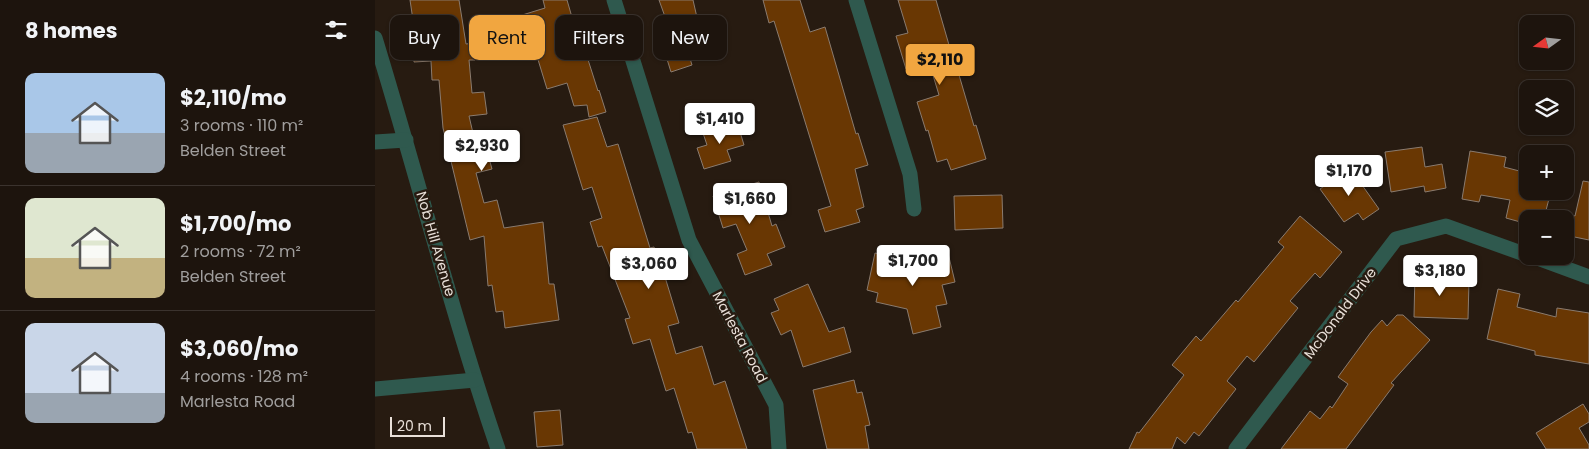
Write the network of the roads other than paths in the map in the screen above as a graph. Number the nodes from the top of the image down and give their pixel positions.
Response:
1 (614, 0) edge
2 (856, 0) edge
3 (375, 38) edge
4 (406, 140) junction
5 (375, 142) edge
6 (913, 209) dead end
7 (1519, 252) edge
8 (1556, 265) edge
9 (1589, 277) edge
10 (475, 380) junction
11 (375, 389) edge
12 (498, 449) edge
13 (779, 449) edge
14 (1236, 449) edge

1 - 13 street, Marlesta Road
2 - 6 street
3 - 4 street, Nob Hill Avenue
4 - 5 street
4 - 10 street, Nob Hill Avenue
7 - 14 street, McDonald Drive
8 - 9 street
10 - 11 street
10 - 12 street, Nob Hill Avenue

